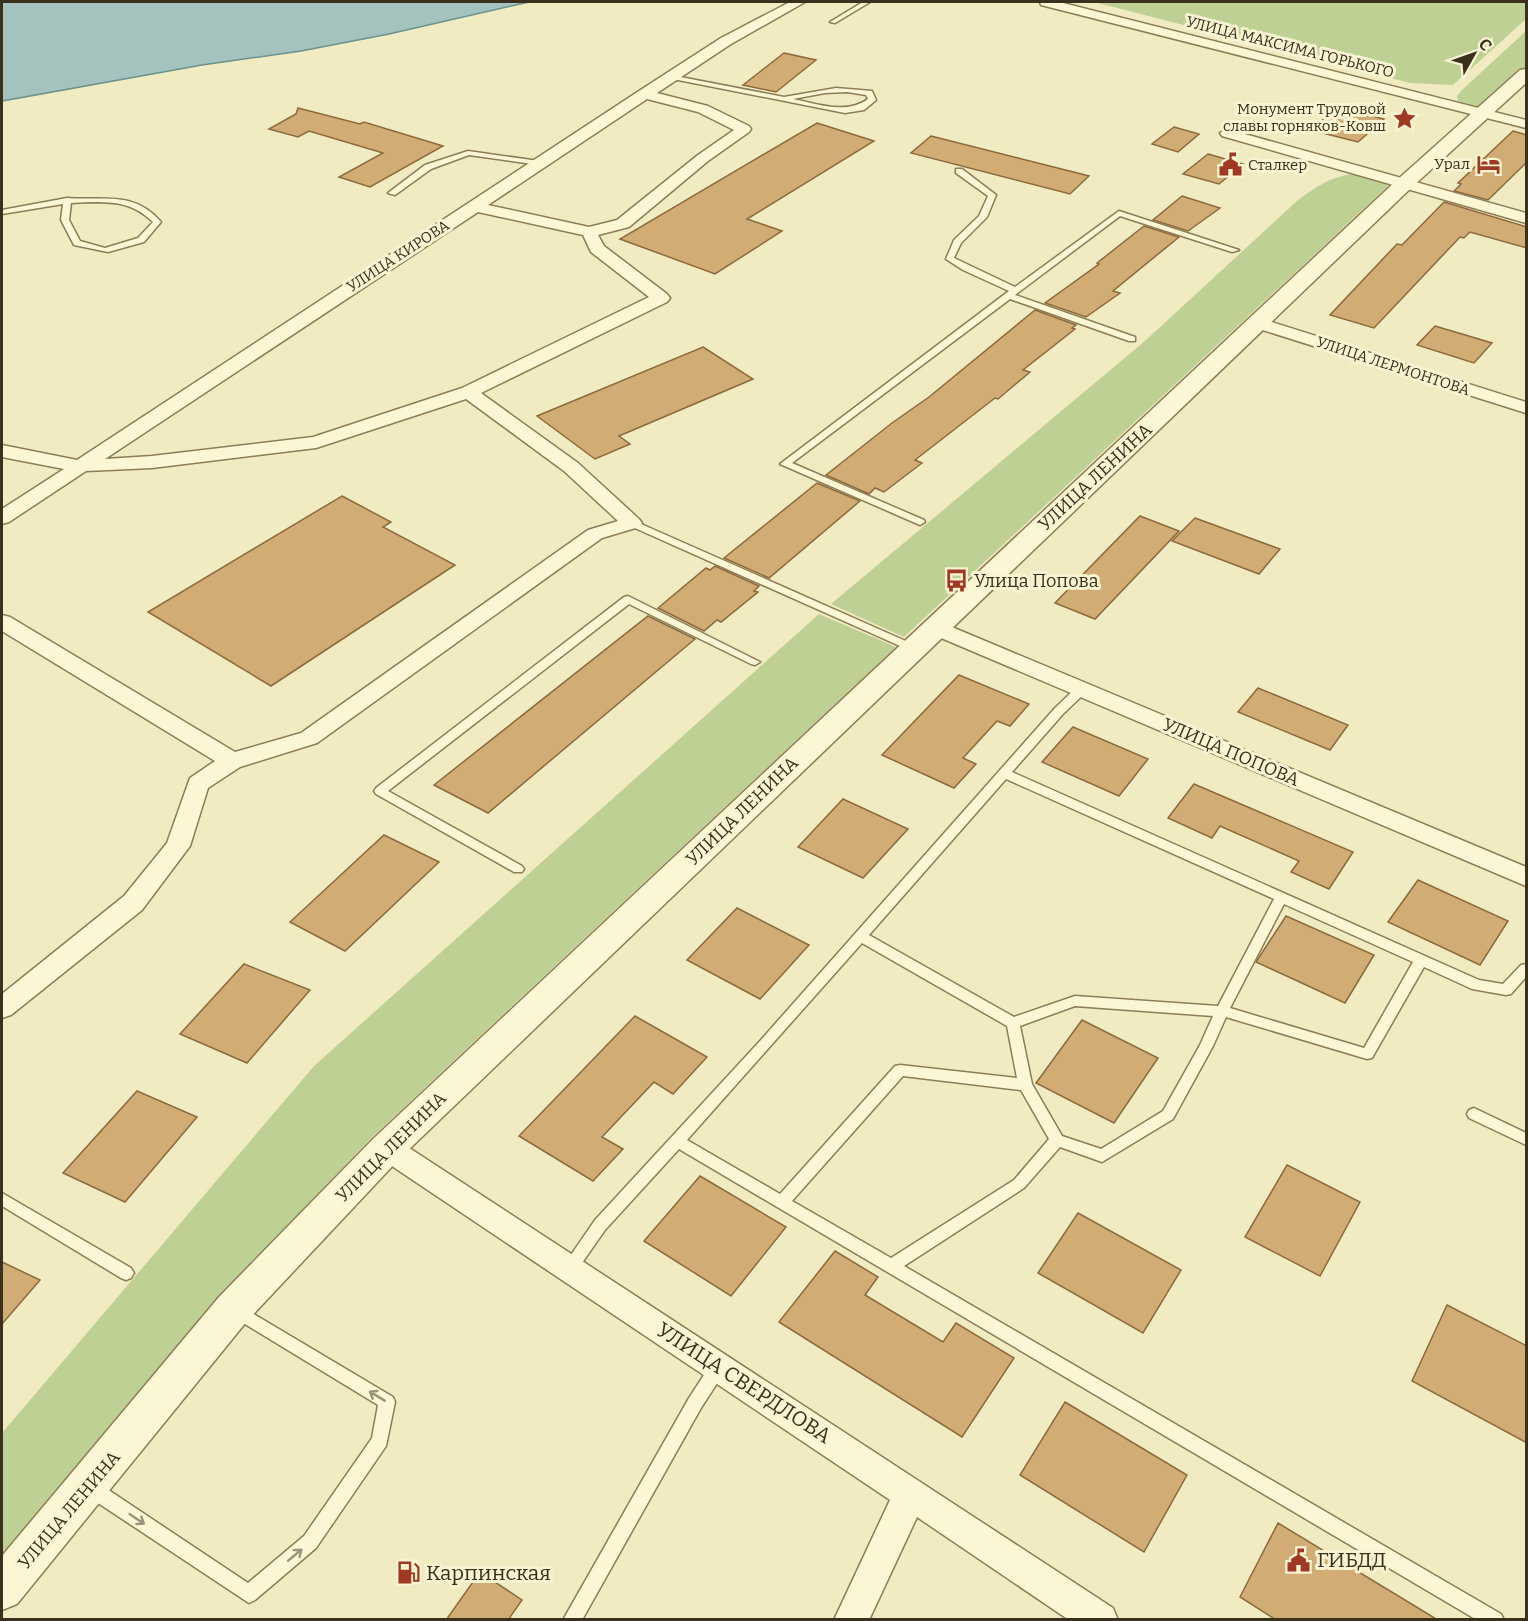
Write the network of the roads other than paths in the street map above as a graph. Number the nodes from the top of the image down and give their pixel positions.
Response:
1 (799, 2) edge
2 (867, 2) edge
3 (1046, 2) edge
4 (833, 22) dead end
5 (1527, 74) edge
6 (670, 77) junction
7 (644, 94) junction
8 (780, 100) dead end
9 (1483, 112) junction
10 (1527, 124) edge
11 (1227, 133) dead end
12 (538, 163) junction
13 (959, 171) dead end
14 (1404, 184) junction
15 (392, 193) dead end
16 (68, 200) junction
17 (473, 206) junction
18 (2, 212) edge
19 (1527, 218) edge
20 (589, 232) junction
21 (1235, 250) dead end
22 (1012, 294) junction
23 (1259, 323) junction
24 (1132, 339) dead end
25 (468, 392) junction
26 (1527, 408) edge
27 (2, 451) edge
28 (80, 466) junction
29 (2, 518) edge
30 (920, 522) dead end
31 (632, 523) junction
32 (2, 622) edge
33 (924, 638) junction
34 (755, 662) dead end
35 (1082, 689) junction
36 (232, 760) junction
37 (1004, 773) junction
38 (518, 869) dead end
39 (1527, 877) edge
40 (1281, 897) junction
41 (861, 936) junction
42 (1421, 960) junction
43 (1527, 969) edge
44 (2, 1008) edge
45 (1222, 1011) junction
46 (1013, 1023) junction
47 (1025, 1085) junction
48 (1474, 1114) dead end
49 (1527, 1139) edge
50 (1057, 1140) junction
51 (677, 1141) junction
52 (387, 1148) junction
53 (2, 1199) edge
54 (782, 1202) junction
55 (891, 1266) junction
56 (570, 1268) junction
57 (126, 1273) dead end
58 (233, 1309) junction
59 (719, 1366) junction
60 (89, 1487) junction
61 (911, 1493) junction
62 (2, 1589) edge
63 (572, 1620) edge
64 (851, 1620) edge
65 (1101, 1620) edge
66 (1495, 1620) edge

1 - 6 street, УЛИЦА КИРОВА
2 - 4 lane
3 - 9 street, УЛИЦА МАКСИМА ГОРЬКОГО
5 - 9 street, УЛИЦА ЛЕНИНА
6 - 7 street, УЛИЦА КИРОВА
6 - 8 lane
7 - 12 street, УЛИЦА КИРОВА
7 - 20 street
9 - 10 street, УЛИЦА МАКСИМА ГОРЬКОГО
9 - 14 street, УЛИЦА ЛЕНИНА
11 - 14 street
12 - 15 lane
12 - 17 street, УЛИЦА КИРОВА
13 - 22 lane
14 - 19 street
14 - 23 street, УЛИЦА ЛЕНИНА
16 - 16 lane
16 - 18 lane
17 - 20 street
17 - 28 street, УЛИЦА КИРОВА
20 - 25 street
21 - 22 lane
22 - 24 lane
22 - 30 lane
23 - 26 street, УЛИЦА ЛЕРМОНТОВА
23 - 33 street, УЛИЦА ЛЕНИНА
25 - 28 street
25 - 31 street
27 - 28 street
28 - 29 street, УЛИЦА КИРОВА
31 - 33 lane
31 - 36 street
32 - 36 street
33 - 35 street, УЛИЦА ПОПОВА
33 - 52 street, УЛИЦА ЛЕНИНА
34 - 38 lane
35 - 37 lane
35 - 39 street, УЛИЦА ПОПОВА
36 - 44 street
37 - 40 lane
37 - 41 lane
40 - 42 lane
40 - 45 lane
41 - 46 lane
41 - 51 lane
42 - 43 lane
42 - 45 lane
45 - 46 lane
45 - 50 lane
46 - 47 lane
47 - 50 lane
47 - 54 lane
48 - 49 lane
50 - 55 lane
51 - 54 lane
51 - 56 lane
52 - 56 street, УЛИЦА СВЕРДЛОВА
52 - 58 street, УЛИЦА ЛЕНИНА
53 - 57 lane
54 - 55 lane
55 - 66 lane
56 - 59 street, УЛИЦА СВЕРДЛОВА
58 - 60 street, УЛИЦА ЛЕНИНА
60 -> 58 lane
59 - 61 street, УЛИЦА СВЕРДЛОВА
59 - 63 lane
60 - 62 street, УЛИЦА ЛЕНИНА
61 - 64 street
61 - 65 street, УЛИЦА СВЕРДЛОВА

